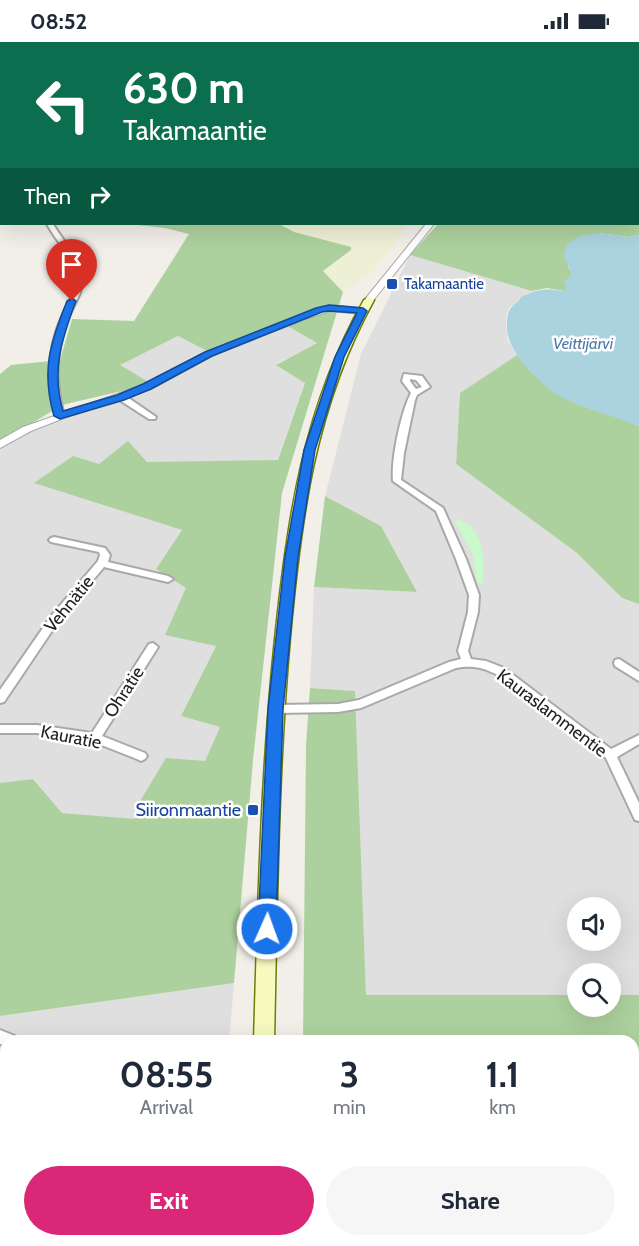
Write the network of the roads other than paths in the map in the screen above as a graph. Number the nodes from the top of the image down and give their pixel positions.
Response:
1 (51, 225) edge
2 (429, 225) edge
3 (366, 305) junction
4 (415, 393) dead end
5 (121, 398) junction
6 (60, 416) junction
7 (152, 417) dead end
8 (0, 445) edge
9 (54, 540) dead end
10 (102, 564) junction
11 (168, 579) dead end
12 (153, 647) dead end
13 (467, 661) junction
14 (619, 663) dead end
15 (639, 677) edge
16 (0, 699) edge
17 (276, 709) junction
18 (0, 729) edge
19 (95, 738) junction
20 (639, 740) edge
21 (610, 755) junction
22 (141, 756) dead end
23 (639, 816) edge
24 (264, 1035) edge

1 - 6 street
2 - 3 street
3 - 5 street
3 - 17 main road
4 - 13 street
5 - 6 street
5 - 7 street
6 - 8 street
9 - 10 street, Vehnätie
10 - 11 street
10 - 16 street, Vehnätie
12 - 19 street, Ohratie
13 - 17 street
13 - 21 street, Kauraslammentie
14 - 15 street
17 - 24 main road
18 - 19 street, Kauratie
19 - 22 street, Kauratie
20 - 21 street
21 - 23 street, Kauraslammentie

